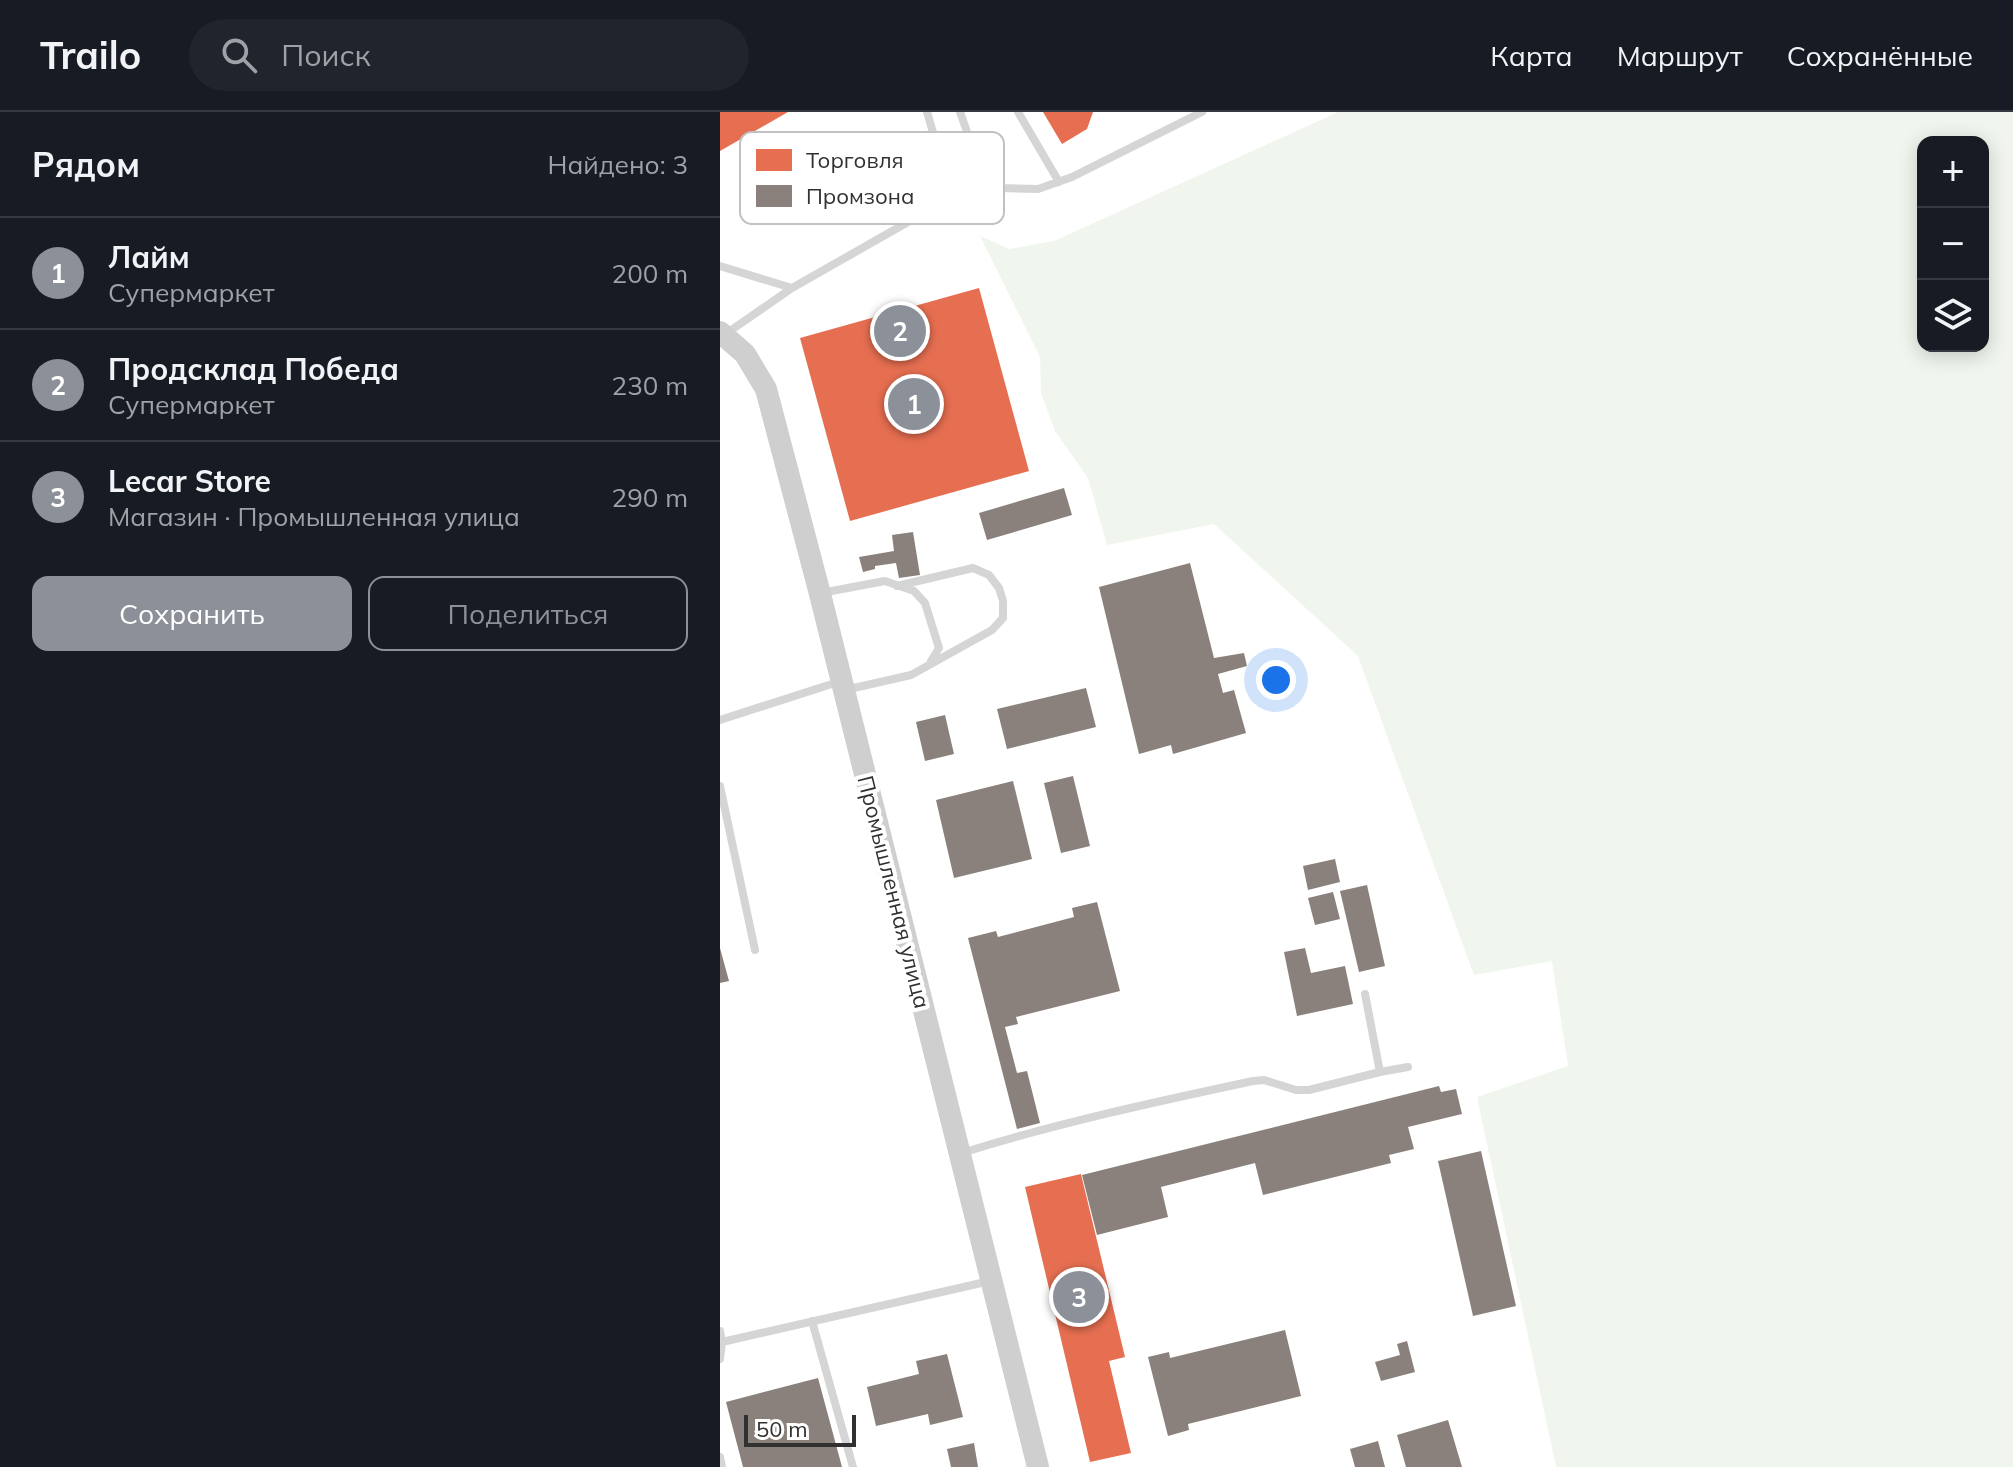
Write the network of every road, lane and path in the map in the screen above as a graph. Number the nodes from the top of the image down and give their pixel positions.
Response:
1 (927, 112) edge
2 (960, 112) edge
3 (1018, 112) edge
4 (1202, 112) edge
5 (933, 132) edge
6 (967, 132) edge
7 (1059, 182) junction
8 (1004, 188) edge
9 (905, 224) edge
10 (720, 266) edge
11 (792, 288) junction
12 (722, 333) edge
13 (897, 586) junction
14 (820, 594) junction
15 (930, 663) junction
16 (843, 686) junction
17 (720, 720) edge
18 (720, 786) edge
19 (755, 950) dead end
20 (1365, 994) dead end
21 (1408, 1067) dead end
22 (1380, 1072) junction
23 (960, 1154) junction
24 (991, 1280) junction
25 (812, 1321) junction
26 (720, 1331) edge
27 (722, 1342) junction
28 (720, 1359) edge
29 (720, 1457) edge
30 (722, 1467) edge
31 (853, 1467) edge
32 (1038, 1467) edge

1 - 5 lane
2 - 6 lane
3 - 7 lane
4 - 7 lane
7 - 8 lane
9 - 11 lane
10 - 11 lane
11 - 12 lane
12 - 14 main road, Промышленная улица
13 - 14 lane
13 - 15 lane
13 - 15 lane
14 - 16 main road, Промышленная улица
15 - 16 lane
16 - 17 lane
16 - 23 main road, Промышленная улица
18 - 19 lane
20 - 22 lane
21 - 22 lane
22 - 23 lane
23 - 24 main road, Промышленная улица
24 - 25 lane
24 - 32 main road, Промышленная улица
25 - 27 lane
25 - 31 lane
26 - 27 lane
27 - 28 lane
29 - 30 lane

